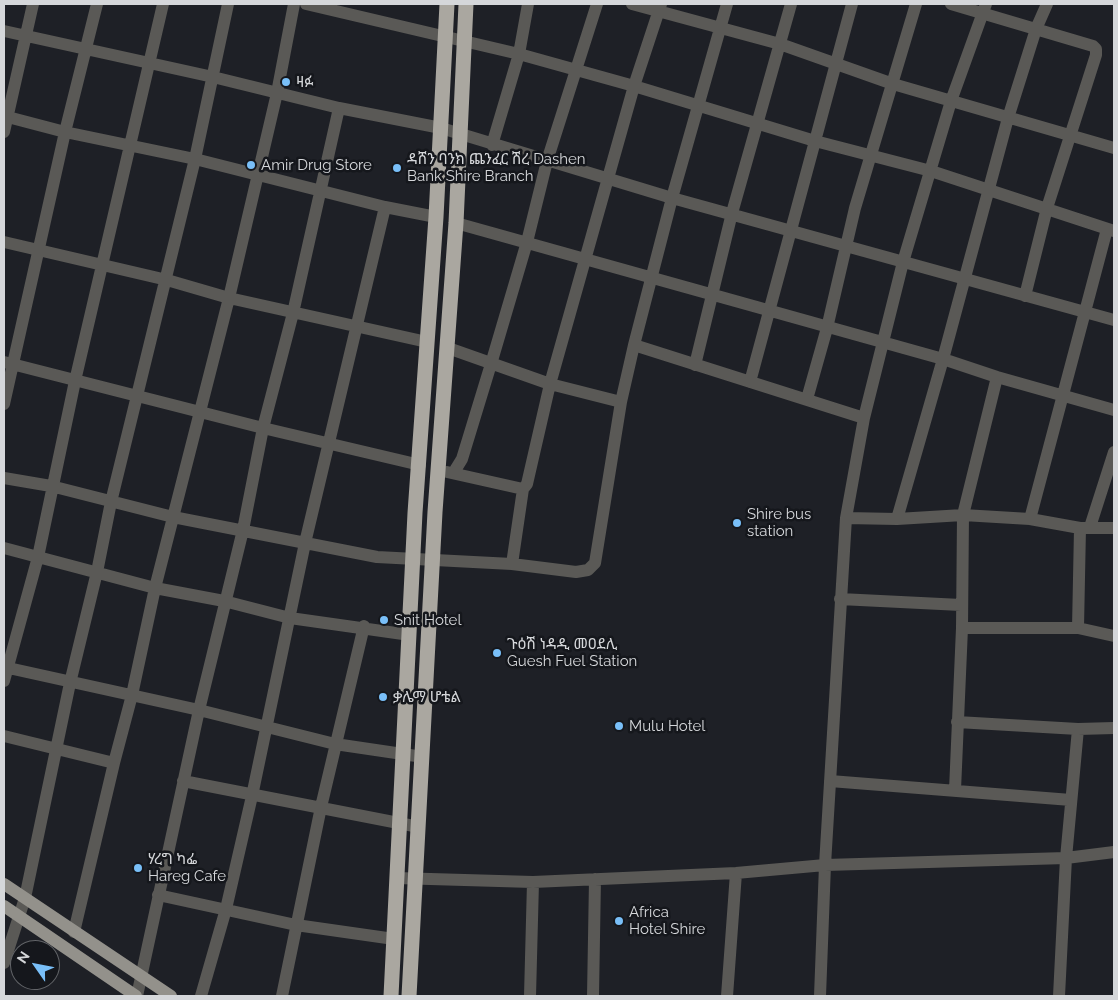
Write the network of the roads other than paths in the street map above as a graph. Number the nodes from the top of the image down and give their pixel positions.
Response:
1 (33, 4) edge
2 (96, 4) edge
3 (163, 4) edge
4 (228, 4) edge
5 (294, 4) edge
6 (306, 4) edge
7 (446, 4) edge
8 (466, 4) edge
9 (528, 4) edge
10 (597, 4) edge
11 (632, 4) edge
12 (727, 4) edge
13 (791, 4) edge
14 (852, 4) edge
15 (916, 4) edge
16 (950, 4) edge
17 (1047, 4) edge
18 (660, 8) edge
19 (984, 9) edge
20 (719, 28) junction
21 (1036, 29) junction
22 (4, 32) edge
23 (445, 36) junction
24 (25, 37) junction
25 (466, 41) junction
26 (780, 44) junction
27 (84, 50) junction
28 (519, 54) junction
29 (149, 64) junction
30 (836, 64) junction
31 (576, 72) junction
32 (213, 77) junction
33 (893, 84) junction
34 (634, 86) junction
35 (277, 93) junction
36 (951, 101) junction
37 (697, 105) junction
38 (339, 108) junction
39 (5, 117) edge
40 (1008, 118) junction
41 (757, 124) junction
42 (441, 128) junction
43 (4, 132) edge
44 (65, 132) junction
45 (460, 134) junction
46 (1068, 136) junction
47 (815, 141) junction
48 (492, 144) junction
49 (130, 145) junction
50 (1114, 148) edge
51 (870, 155) junction
52 (196, 159) junction
53 (546, 161) junction
54 (931, 171) junction
55 (257, 174) junction
56 (609, 179) junction
57 (322, 189) junction
58 (989, 189) junction
59 (672, 198) junction
60 (384, 207) junction
61 (1047, 208) junction
62 (732, 213) junction
63 (436, 217) junction
64 (456, 223) junction
65 (789, 230) junction
66 (1111, 230) edge
67 (4, 242) edge
68 (527, 242) junction
69 (846, 245) junction
70 (39, 251) junction
71 (586, 260) junction
72 (903, 262) junction
73 (102, 266) junction
74 (652, 278) junction
75 (964, 279) junction
76 (167, 280) junction
77 (714, 295) junction
78 (1025, 296) junction
79 (229, 298) junction
80 (770, 310) junction
81 (1084, 312) junction
82 (293, 313) junction
83 (1114, 320) edge
84 (358, 325) junction
85 (827, 328) junction
86 (427, 342) junction
87 (882, 343) junction
88 (634, 345) junction
89 (448, 348) junction
90 (943, 359) junction
91 (9, 363) edge
92 (491, 364) junction
93 (695, 365) junction
94 (998, 377) junction
95 (75, 381) junction
96 (750, 382) junction
97 (550, 384) junction
98 (1062, 394) junction
99 (138, 396) junction
100 (807, 399) junction
101 (621, 402) junction
102 (4, 404) edge
103 (1114, 410) edge
104 (199, 411) junction
105 (864, 418) junction
106 (263, 428) junction
107 (329, 443) junction
108 (1114, 452) edge
109 (420, 465) junction
110 (438, 472) junction
111 (454, 472) junction
112 (4, 478) edge
113 (51, 486) junction
114 (523, 489) junction
115 (111, 502) junction
116 (963, 515) junction
117 (173, 517) junction
118 (846, 518) junction
119 (896, 519) junction
120 (1030, 519) junction
121 (1085, 527) junction
122 (1114, 528) edge
123 (243, 530) junction
124 (305, 543) junction
125 (4, 548) edge
126 (38, 557) junction
127 (412, 560) junction
128 (433, 561) junction
129 (512, 564) junction
130 (97, 572) junction
131 (156, 588) junction
132 (840, 599) junction
133 (224, 601) junction
134 (961, 605) junction
135 (411, 614) junction
136 (430, 614) junction
137 (290, 618) junction
138 (364, 626) junction
139 (962, 628) junction
140 (1078, 628) junction
141 (410, 635) junction
142 (1114, 636) edge
143 (6, 668) edge
144 (4, 681) edge
145 (70, 682) junction
146 (132, 695) junction
147 (199, 710) junction
148 (957, 722) junction
149 (1114, 728) edge
150 (267, 729) junction
151 (1078, 729) junction
152 (4, 736) edge
153 (336, 744) junction
154 (55, 747) junction
155 (404, 756) junction
156 (422, 758) junction
157 (114, 763) junction
158 (182, 781) junction
159 (830, 781) junction
160 (955, 790) junction
161 (252, 796) junction
162 (1071, 800) junction
163 (321, 807) junction
164 (399, 823) junction
165 (418, 827) junction
166 (1114, 852) edge
167 (1066, 858) junction
168 (824, 865) junction
169 (736, 873) junction
170 (396, 878) junction
171 (595, 879) junction
172 (415, 880) junction
173 (534, 882) junction
174 (4, 884) edge
175 (158, 895) junction
176 (25, 898) junction
177 (4, 906) edge
178 (226, 909) junction
179 (18, 916) junction
180 (296, 925) junction
181 (74, 932) junction
182 (394, 939) junction
183 (4, 963) edge
184 (142, 977) junction
185 (137, 996) edge
186 (171, 996) edge
187 (201, 996) edge
188 (282, 996) edge
189 (391, 996) edge
190 (409, 996) edge
191 (530, 996) edge
192 (593, 996) edge
193 (727, 996) edge
194 (820, 996) edge
195 (1059, 996) edge

1 - 24 street
2 - 27 street
3 - 29 street
4 - 32 street
5 - 35 street
6 - 23 street
7 - 23 highway
8 - 25 highway
9 - 28 street
10 - 31 street
11 - 18 street
12 - 20 street
13 - 26 street
14 - 30 street
15 - 33 street
16 - 19 street
17 - 21 street
18 - 20 street
18 - 34 street
19 - 21 street
19 - 36 street
20 - 26 street
20 - 37 street
21 - 40 street
21 - 46 street
22 - 24 street
23 - 25 street
23 - 42 highway
24 - 27 street
24 - 39 street
25 - 28 street
25 - 45 highway
26 - 30 street
26 - 41 street
27 - 29 street
27 - 44 street
28 - 31 street
28 - 48 street
29 - 32 street
29 - 49 street
30 - 33 street
30 - 47 street
31 - 34 street
31 - 53 street
32 - 35 street
32 - 52 street
33 - 36 street
33 - 51 street
34 - 37 street
34 - 56 street
35 - 38 street
35 - 55 street
36 - 40 street
36 - 54 street
37 - 41 street
37 - 59 street
38 - 42 street
38 - 57 street
39 - 43 street
39 - 44 street
40 - 46 street
40 - 58 street
41 - 47 street
41 - 62 street
42 - 45 street
42 - 63 highway
44 - 49 street
44 - 70 street
45 - 48 street
45 - 64 highway
46 - 50 street
46 - 61 street
47 - 51 street
47 - 65 street
48 - 53 street
49 - 52 street
49 - 73 street
51 - 54 street
51 - 69 street
52 - 55 street
52 - 76 street
53 - 56 street
53 - 68 street
54 - 58 street
54 - 72 street
55 - 57 street
55 - 79 street
56 - 59 street
56 - 71 street
57 - 60 street
57 - 82 street
58 - 61 street
58 - 75 street
59 - 62 street
59 - 74 street
60 - 63 street
60 - 84 street
61 - 66 street
61 - 78 street
62 - 65 street
62 - 77 street
63 - 86 highway
64 - 68 street
64 - 89 highway
65 - 69 street
65 - 80 street
66 - 81 street
67 - 70 street
68 - 71 street
68 - 92 street
69 - 72 street
69 - 85 street
70 - 73 street
70 - 91 street
71 - 74 street
71 - 97 street
72 - 75 street
72 - 87 street
73 - 76 street
73 - 95 street
74 - 77 street
74 - 88 street
75 - 78 street
75 - 90 street
76 - 79 street
76 - 99 street
77 - 80 street
77 - 93 street
78 - 81 street
79 - 82 street
79 - 104 street
80 - 85 street
80 - 96 street
81 - 83 street
81 - 98 street
82 - 84 street
82 - 106 street
84 - 86 street
84 - 107 street
85 - 87 street
85 - 100 street
86 - 109 highway
87 - 90 street
87 - 105 street
88 - 93 street
88 - 101 street
89 - 92 street
89 - 110 highway
90 - 94 street
90 - 119 street
91 - 95 street
91 - 102 street
92 - 97 street
92 - 111 street
93 - 96 street
94 - 98 street
94 - 116 street
95 - 99 street
95 - 113 street
96 - 100 street
97 - 101 street
97 - 114 street
98 - 103 street
98 - 120 street
99 - 104 street
99 - 115 street
100 - 105 street
101 - 129 street
104 - 106 street
104 - 117 street
105 - 118 street
106 - 107 street
106 - 123 street
107 - 109 street
107 - 124 street
108 - 121 street
109 - 127 highway
110 - 111 street
110 - 128 highway
111 - 114 street
112 - 113 street
113 - 115 street
113 - 126 street
114 - 129 street
115 - 117 street
115 - 130 street
116 - 119 street
116 - 120 street
116 - 134 street
117 - 123 street
117 - 131 street
118 - 119 street
118 - 132 street
120 - 121 street
121 - 122 street
121 - 140 street
123 - 124 street
123 - 133 street
124 - 127 street
124 - 137 street
125 - 126 street
126 - 130 street
126 - 143 street
127 - 128 street
127 - 135 highway
128 - 129 street
128 - 136 highway
130 - 131 street
130 - 145 street
131 - 133 street
131 - 146 street
132 - 134 street
132 - 159 street
133 - 137 street
133 - 147 street
134 - 139 street
135 - 136 highway
135 - 141 highway
136 - 156 highway
137 - 138 street
137 - 150 street
138 - 141 street
138 - 153 street
139 - 140 street
139 - 148 street
140 - 142 street
141 - 155 highway
143 - 144 street
143 - 145 street
145 - 146 street
145 - 154 street
146 - 147 street
146 - 157 street
147 - 150 street
147 - 158 street
148 - 151 street
148 - 160 street
149 - 151 street
150 - 153 street
150 - 161 street
151 - 162 street
152 - 154 street
153 - 155 street
153 - 163 street
154 - 157 street
154 - 176 street
155 - 156 street
155 - 164 highway
156 - 165 highway
157 - 181 street
158 - 161 street
158 - 175 street
159 - 160 street
159 - 168 street
160 - 162 street
161 - 163 street
161 - 178 street
162 - 167 street
163 - 164 street
163 - 180 street
164 - 165 street
164 - 170 highway
165 - 172 highway
166 - 167 street
167 - 168 street
167 - 195 street
168 - 169 street
168 - 194 street
169 - 171 street
169 - 193 street
170 - 172 street
170 - 182 highway
171 - 173 street
171 - 192 street
172 - 173 street
172 - 190 highway
173 - 191 street
174 - 176 main road
175 - 178 street
175 - 184 street
176 - 179 street
176 - 181 main road
177 - 179 main road
178 - 180 street
178 - 187 street
179 - 183 street
179 - 185 main road
180 - 182 street
180 - 188 street
181 - 184 main road
182 - 189 highway
184 - 185 street
184 - 186 main road

